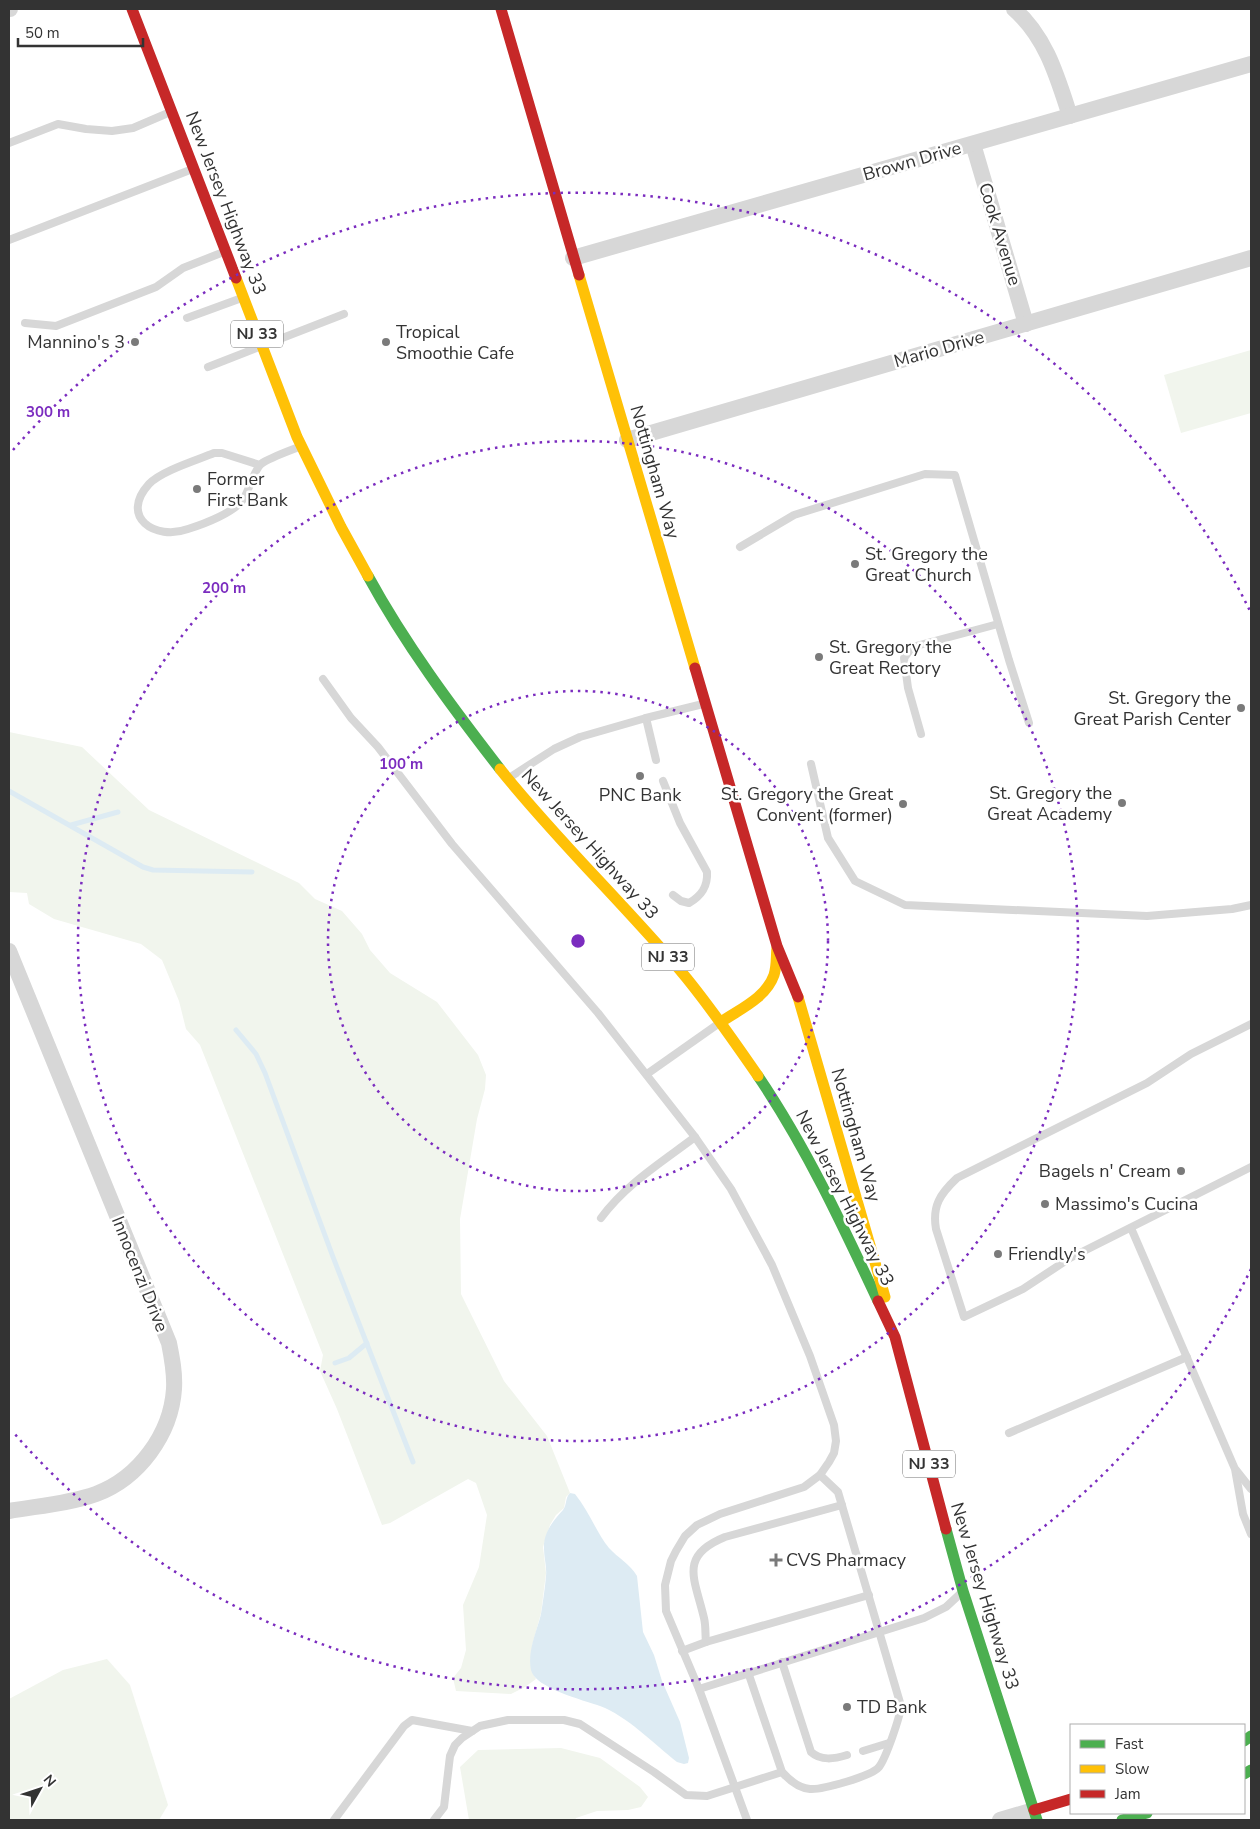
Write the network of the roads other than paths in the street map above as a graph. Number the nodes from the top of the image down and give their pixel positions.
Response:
1 (132, 9) edge
2 (501, 9) edge
3 (1014, 9) edge
4 (1251, 64) edge
5 (172, 112) junction
6 (1070, 116) junction
7 (9, 143) edge
8 (973, 144) junction
9 (194, 169) junction
10 (9, 240) edge
11 (226, 252) junction
12 (573, 258) junction
13 (1251, 258) edge
14 (243, 298) junction
15 (344, 314) dead end
16 (187, 318) dead end
17 (25, 324) dead end
18 (1026, 324) junction
19 (262, 346) junction
20 (208, 367) dead end
21 (628, 440) junction
22 (301, 446) junction
23 (260, 465) junction
24 (740, 547) dead end
25 (998, 624) junction
26 (323, 679) dead end
27 (705, 704) junction
28 (646, 718) junction
29 (1029, 723) dead end
30 (921, 734) dead end
31 (656, 760) dead end
32 (812, 764) dead end
33 (508, 779) junction
34 (662, 781) dead end
35 (673, 895) dead end
36 (1251, 905) edge
37 (777, 946) junction
38 (9, 951) edge
39 (721, 1022) junction
40 (1251, 1024) edge
41 (648, 1074) junction
42 (695, 1136) junction
43 (1251, 1167) edge
44 (601, 1218) dead end
45 (1131, 1228) junction
46 (895, 1337) junction
47 (1187, 1357) junction
48 (1009, 1433) dead end
49 (1235, 1469) junction
50 (820, 1475) junction
51 (1251, 1489) edge
52 (842, 1505) junction
53 (9, 1511) edge
54 (1251, 1534) edge
55 (963, 1591) junction
56 (869, 1595) junction
57 (880, 1632) junction
58 (706, 1642) junction
59 (682, 1651) junction
60 (782, 1662) junction
61 (748, 1672) junction
62 (699, 1689) junction
63 (472, 1731) junction
64 (889, 1743) junction
65 (863, 1751) dead end
66 (847, 1755) dead end
67 (782, 1772) junction
68 (735, 1788) junction
69 (1070, 1799) edge
70 (1143, 1814) edge
71 (1035, 1815) edge
72 (334, 1820) edge
73 (434, 1820) edge
74 (747, 1820) edge
75 (1000, 1820) edge
76 (1122, 1820) edge

1 - 5 main road, New Jersey Highway 33 / NJ 33
2 - 12 main road, Nottingham Way
3 - 6 street
4 - 6 street, Brown Drive
5 - 7 lane
5 - 9 main road, New Jersey Highway 33 / NJ 33
6 - 8 street, Brown Drive
8 - 12 street, Brown Drive
8 - 18 street, Cook Avenue
9 - 10 lane
9 - 11 main road, New Jersey Highway 33 / NJ 33
11 - 14 main road, New Jersey Highway 33 / NJ 33
11 - 17 lane
12 - 21 main road, Nottingham Way
13 - 18 street, Mario Drive
14 - 16 lane
14 - 19 main road, New Jersey Highway 33 / NJ 33
15 - 19 lane
18 - 21 street, Mario Drive
19 - 20 lane
19 - 22 main road, New Jersey Highway 33 / NJ 33
21 - 27 main road, Nottingham Way
22 - 23 lane
22 - 33 main road, New Jersey Highway 33 / NJ 33
23 - 23 lane
24 - 25 lane
25 - 29 lane
25 - 30 lane
26 - 41 lane
27 - 28 lane
27 - 37 main road, Nottingham Way
28 - 31 lane
28 - 33 lane
32 - 36 lane
33 - 39 main road, New Jersey Highway 33 / NJ 33
34 - 35 lane
37 - 39 main road, Nottingham Way
37 - 46 main road, Nottingham Way
38 - 53 street, Innocenzi Drive
39 - 41 lane
39 - 46 main road, New Jersey Highway 33 / NJ 33
40 - 45 lane
41 - 42 lane
42 - 44 lane
42 - 50 lane
43 - 45 lane
45 - 47 lane
46 - 55 main road, New Jersey Highway 33 / NJ 33
47 - 48 lane
47 - 49 lane
49 - 51 lane
49 - 54 lane
50 - 52 lane
50 - 59 lane
52 - 56 lane
52 - 58 lane
55 - 57 lane
55 - 71 main road, New Jersey Highway 33 / NJ 33
56 - 57 lane
56 - 58 lane
57 - 60 lane
57 - 64 lane
58 - 59 lane
59 - 62 lane
60 - 61 lane
60 - 66 lane
61 - 62 lane
61 - 67 lane
62 - 68 lane
63 - 68 lane
63 - 72 lane
63 - 73 lane
64 - 65 lane
64 - 67 lane
67 - 68 lane
68 - 74 lane
69 - 71 main road
70 - 76 main road
71 - 75 street

